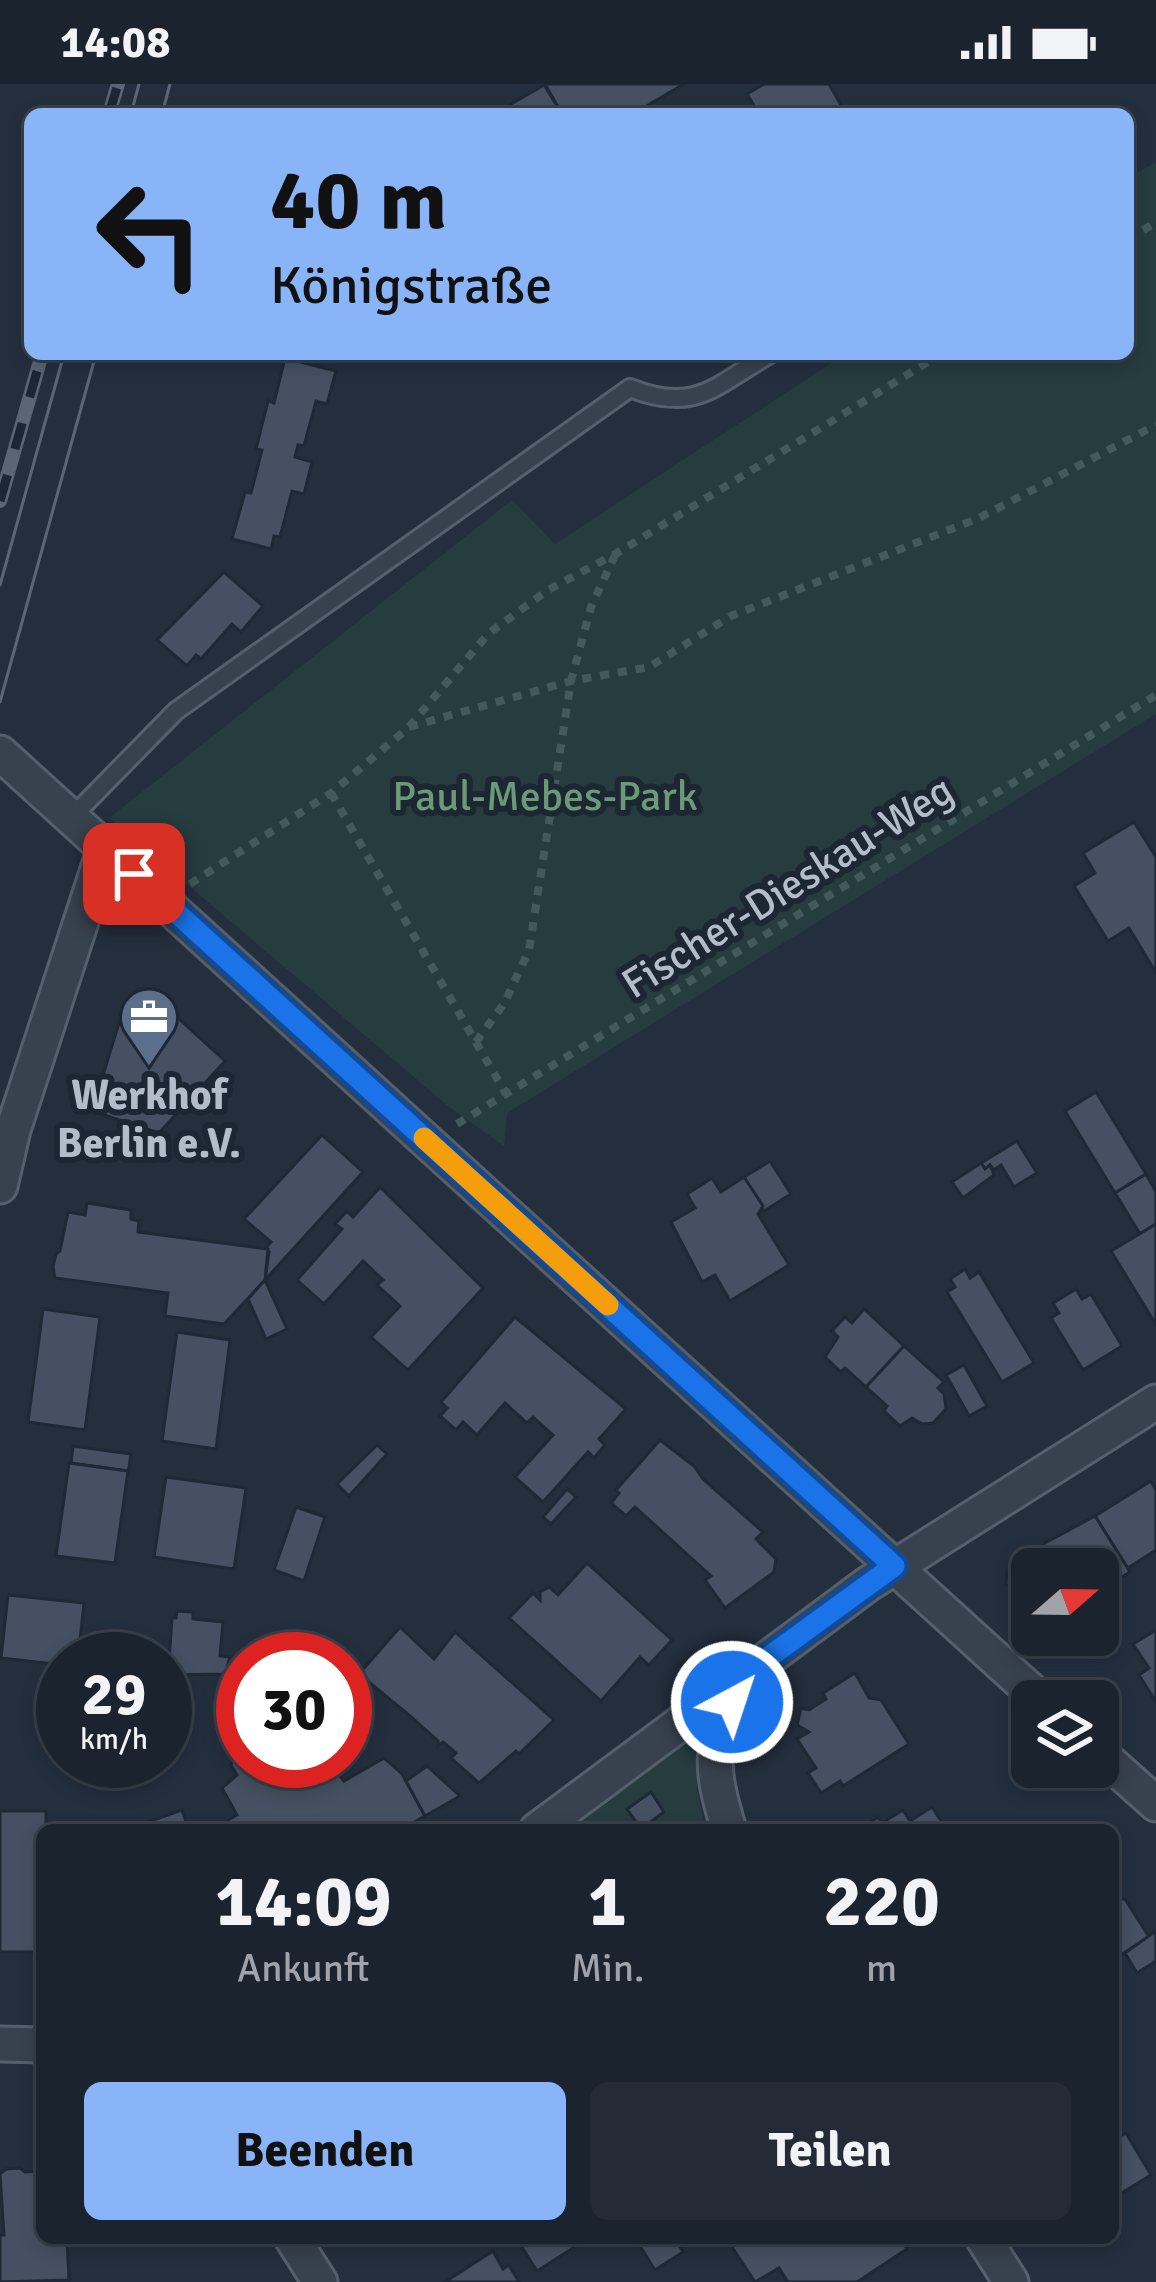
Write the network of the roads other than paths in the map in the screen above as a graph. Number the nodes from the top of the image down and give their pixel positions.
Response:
1 (760, 360) edge
2 (0, 753) edge
3 (71, 818) junction
4 (105, 848) junction
5 (0, 1186) edge
6 (1156, 1402) edge
7 (894, 1566) junction
8 (747, 1673) junction
9 (1019, 1680) edge
10 (1119, 1771) edge
11 (1156, 1804) edge
12 (545, 1824) edge
13 (727, 1824) edge
14 (0, 2044) edge
15 (36, 2045) edge
16 (296, 2244) edge
17 (987, 2244) edge
18 (320, 2282) edge
19 (1011, 2282) edge

1 - 3 lane
2 - 3 street
3 - 4 street
4 - 5 street
4 - 7 street
6 - 7 street
7 - 8 street
7 - 9 street
8 - 12 street
8 - 13 street
10 - 11 street
14 - 15 street
16 - 18 street
17 - 19 street

